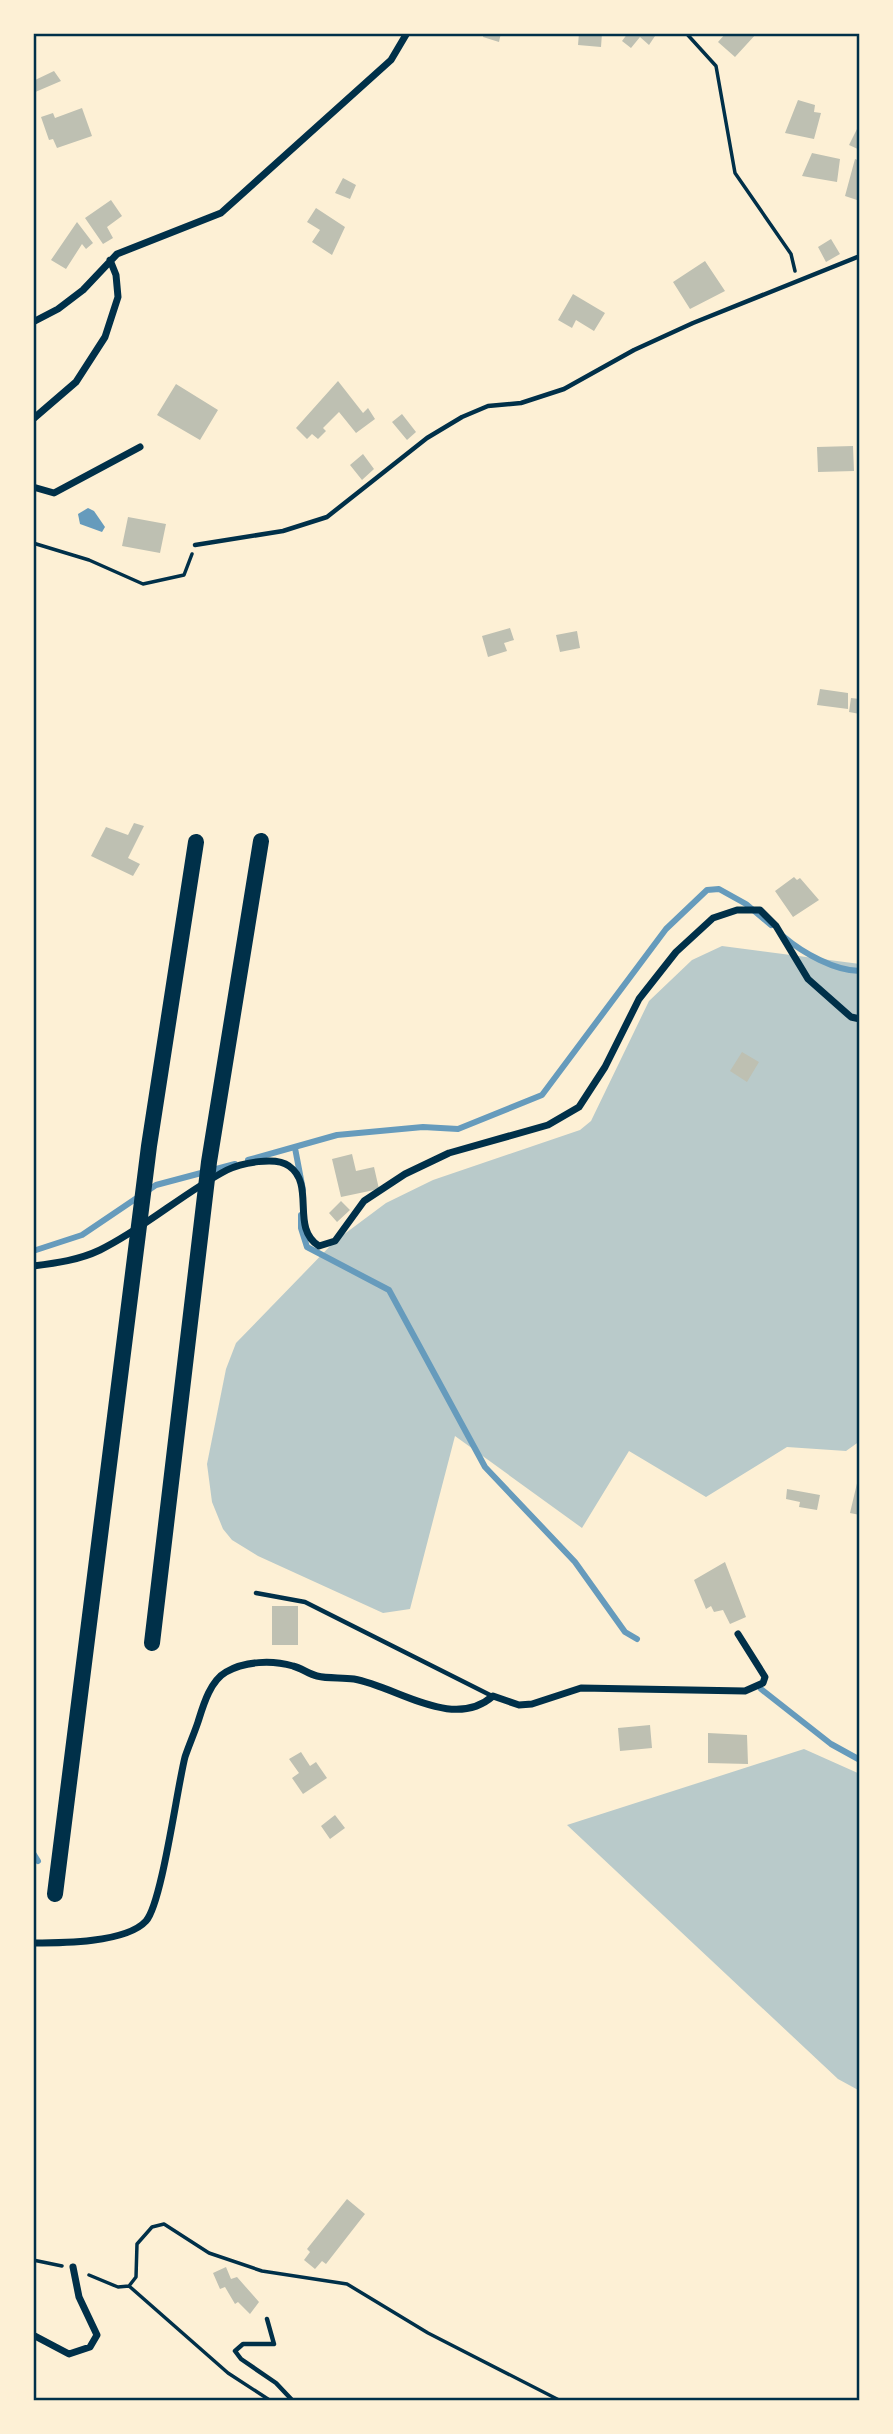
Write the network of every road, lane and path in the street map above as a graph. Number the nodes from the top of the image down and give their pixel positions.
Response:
1 (407, 33) edge
2 (686, 33) edge
3 (860, 256) edge
4 (110, 260) junction
5 (797, 280) junction
6 (33, 322) edge
7 (33, 419) edge
8 (140, 447) dead end
9 (33, 487) edge
10 (33, 543) edge
11 (195, 545) joint
12 (261, 841) dead end
13 (196, 842) dead end
14 (860, 1018) edge
15 (33, 1266) edge
16 (256, 1593) dead end
17 (738, 1634) dead end
18 (152, 1643) dead end
19 (493, 1696) junction
20 (55, 1894) dead end
21 (33, 1943) edge
22 (33, 2260) edge
23 (73, 2267) junction
24 (129, 2286) junction
25 (267, 2319) dead end
26 (33, 2335) edge
27 (271, 2401) edge
28 (293, 2401) edge
29 (561, 2401) edge

1 - 4 street
2 - 5 path
3 - 5 lane
4 - 6 street
4 - 7 street
5 - 11 lane
8 - 9 street
10 - 11 path
12 - 18 highway
13 - 20 highway
14 - 15 street
16 - 19 lane
17 - 19 street
19 - 21 street
22 - 23 path
23 - 24 path
23 - 26 street
24 - 27 path
24 - 29 path
25 - 28 lane

